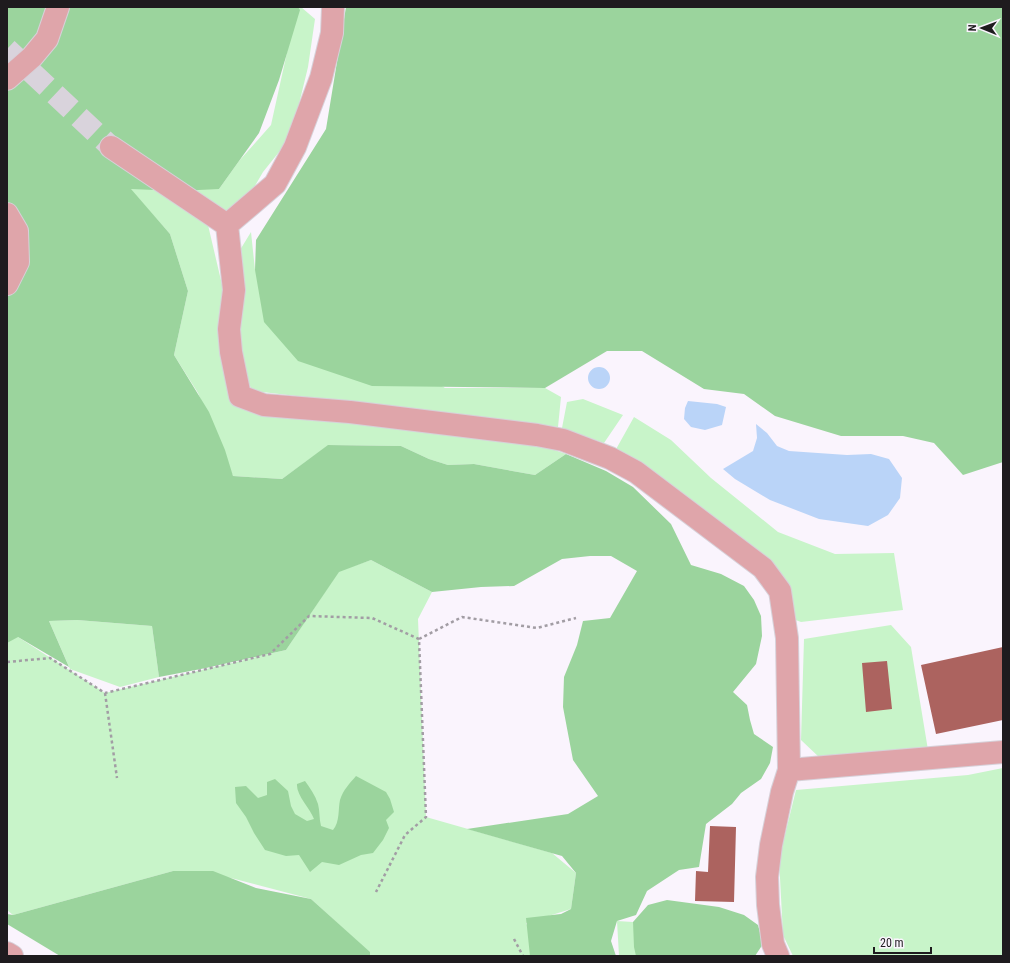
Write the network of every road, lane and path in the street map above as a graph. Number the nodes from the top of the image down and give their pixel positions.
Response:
1 (58, 7) edge
2 (333, 7) edge
3 (7, 79) edge
4 (111, 147) tunnel mouth
5 (7, 214) edge
6 (227, 224) junction
7 (7, 284) edge
8 (576, 618) dead end
9 (419, 639) junction
10 (7, 662) edge
11 (105, 693) junction
12 (1003, 752) edge
13 (789, 770) junction
14 (117, 778) dead end
15 (376, 892) dead end
16 (514, 939) dead end
17 (7, 953) edge
18 (12, 956) edge
19 (523, 956) edge
20 (778, 956) edge

1 - 3 street
2 - 6 street
4 - 6 street
5 - 7 street
6 - 13 street
8 - 9 path
9 - 11 path
9 - 15 path
10 - 11 path
11 - 14 path
12 - 13 street
13 - 20 street
16 - 19 path
17 - 18 street

